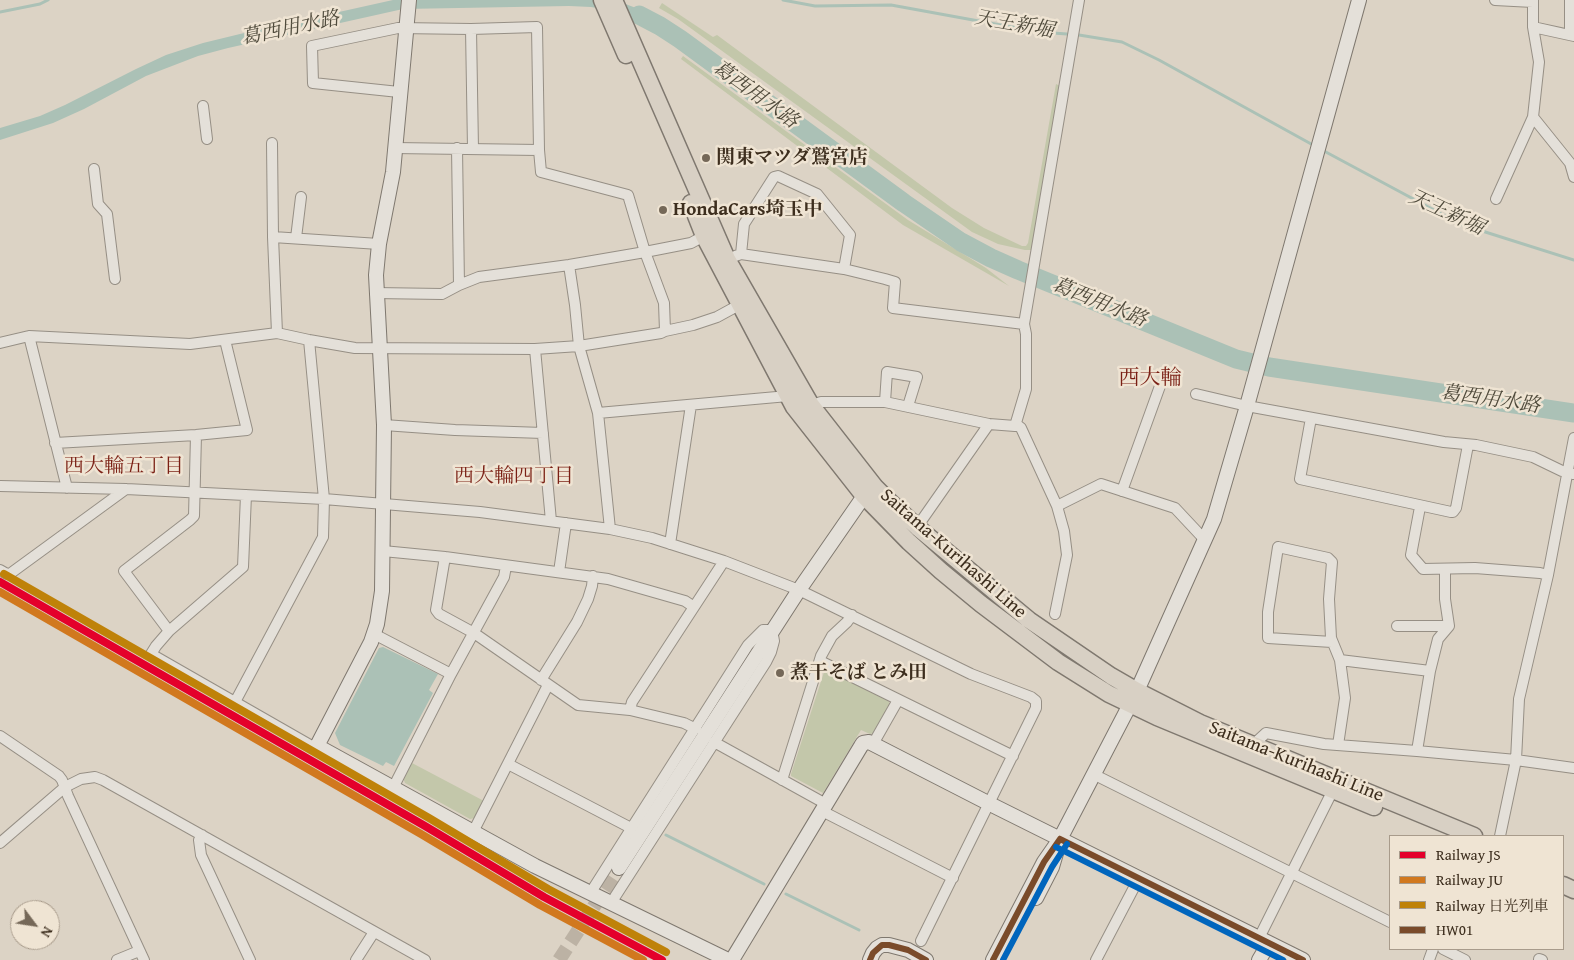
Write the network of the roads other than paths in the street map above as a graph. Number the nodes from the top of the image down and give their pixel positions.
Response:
1 (602, 0) edge
2 (614, 0) edge
3 (1079, 0) edge
4 (1359, 0) edge
5 (1495, 0) edge
6 (1570, 0) edge
7 (1533, 1) edge
8 (408, 5) edge
9 (1533, 27) junction
10 (406, 28) junction
11 (471, 29) junction
12 (621, 31) junction
13 (1572, 35) edge
14 (399, 92) junction
15 (203, 106) dead end
16 (1532, 116) junction
17 (207, 139) dead end
18 (272, 143) dead end
19 (394, 148) junction
20 (457, 148) junction
21 (472, 149) junction
22 (540, 150) junction
23 (94, 169) dead end
24 (1574, 177) edge
25 (301, 197) dead end
26 (1496, 199) dead end
27 (704, 236) junction
28 (274, 237) junction
29 (296, 238) junction
30 (379, 244) junction
31 (645, 252) junction
32 (734, 256) junction
33 (569, 265) junction
34 (844, 269) junction
35 (114, 279) dead end
36 (460, 284) junction
37 (376, 292) junction
38 (739, 305) junction
39 (1024, 324) junction
40 (665, 331) junction
41 (278, 333) junction
42 (29, 336) junction
43 (225, 340) junction
44 (309, 340) junction
45 (0, 343) edge
46 (579, 346) junction
47 (380, 349) junction
48 (536, 349) junction
49 (1160, 386) dead end
50 (1196, 394) dead end
51 (788, 396) junction
52 (885, 402) junction
53 (691, 405) junction
54 (811, 405) junction
55 (908, 406) junction
56 (1247, 406) junction
57 (598, 413) junction
58 (1311, 418) junction
59 (989, 424) junction
60 (1016, 424) junction
61 (384, 425) junction
62 (544, 433) junction
63 (196, 435) junction
64 (1574, 438) edge
65 (55, 443) junction
66 (1468, 444) junction
67 (1571, 473) edge
68 (0, 486) edge
69 (67, 488) junction
70 (126, 489) junction
71 (869, 491) junction
72 (1122, 491) junction
73 (195, 494) junction
74 (246, 495) junction
75 (324, 499) junction
76 (384, 504) junction
77 (1057, 506) junction
78 (1420, 506) junction
79 (551, 521) junction
80 (566, 523) junction
81 (917, 527) junction
82 (610, 529) junction
83 (1204, 539) junction
84 (670, 544) junction
85 (383, 552) junction
86 (445, 557) junction
87 (724, 561) junction
88 (506, 566) junction
89 (1445, 569) junction
90 (0, 570) edge
91 (559, 572) junction
92 (1548, 574) junction
93 (593, 576) junction
94 (799, 590) junction
95 (694, 607) junction
96 (1054, 614) dead end
97 (852, 615) junction
98 (1397, 626) dead end
99 (1449, 626) junction
100 (772, 630) junction
101 (169, 631) junction
102 (474, 633) junction
103 (374, 634) junction
104 (1332, 642) junction
105 (1340, 660) junction
106 (820, 661) junction
107 (1430, 671) junction
108 (451, 674) junction
109 (544, 682) junction
110 (1133, 698) junction
111 (898, 700) junction
112 (235, 702) junction
113 (630, 710) junction
114 (696, 729) junction
115 (0, 736) edge
116 (714, 742) junction
117 (873, 744) junction
118 (1254, 744) junction
119 (1338, 745) junction
120 (317, 746) junction
121 (1417, 751) junction
122 (1013, 756) junction
123 (1516, 760) junction
124 (508, 764) junction
125 (1574, 768) edge
126 (1093, 774) junction
127 (782, 780) junction
128 (65, 787) junction
129 (393, 788) junction
130 (1333, 790) junction
131 (990, 804) junction
132 (824, 808) junction
133 (631, 828) junction
134 (473, 832) junction
135 (202, 835) junction
136 (1443, 835) edge
137 (1472, 835) edge
138 (1500, 835) edge
139 (1060, 839) junction
140 (0, 843) edge
141 (619, 868) tunnel mouth
142 (1292, 873) junction
143 (953, 878) junction
144 (1139, 878) junction
145 (590, 892) junction
146 (611, 902) junction
147 (1389, 922) edge
148 (374, 932) junction
149 (921, 941) dead end
150 (1264, 941) junction
151 (1445, 950) edge
152 (142, 955) edge
153 (117, 960) edge
154 (250, 960) edge
155 (356, 960) edge
156 (425, 960) edge
157 (728, 960) edge
158 (732, 960) edge
159 (870, 960) edge
160 (926, 960) edge
161 (993, 960) edge
162 (1004, 960) edge
163 (1096, 960) edge
164 (1259, 960) edge
165 (1303, 960) edge
166 (1466, 960) edge

1 - 12 main road, Saitama-Kurihashi Line
2 - 12 main road, Saitama-Kurihashi Line
3 - 39 street
4 - 56 street
5 - 7 street
6 - 13 street
7 - 9 street
8 - 10 street
9 - 13 street
9 - 16 street
10 - 11 street
10 - 14 street
10 - 14 street
11 - 21 street
11 - 22 street
12 - 27 main road, Saitama-Kurihashi Line
12 - 32 main road, Saitama-Kurihashi Line
14 - 19 street
15 - 17 street
16 - 24 street
16 - 26 street
18 - 28 street
19 - 20 street
19 - 30 street
20 - 21 street
20 - 36 street
21 - 22 street
22 - 31 street
23 - 35 street
25 - 29 street
27 - 31 street
27 - 38 main road, Saitama-Kurihashi Line
28 - 29 street
28 - 41 street
29 - 30 street
30 - 37 street
31 - 33 street
31 - 40 street
32 - 34 street
32 - 34 street
32 - 54 main road, Saitama-Kurihashi Line
33 - 36 street
33 - 46 street
34 - 39 street
36 - 37 street
37 - 47 street
38 - 40 street
38 - 51 main road, Saitama-Kurihashi Line
39 - 60 street
40 - 46 street
41 - 43 street
41 - 44 street
42 - 43 street
42 - 45 street
42 - 65 street
43 - 63 street
44 - 47 street
44 - 75 street
46 - 48 street
46 - 57 street
47 - 48 street
47 - 61 street
48 - 62 street
49 - 72 street
50 - 56 street
51 - 53 street
51 - 71 main road, Saitama-Kurihashi Line
52 - 54 street
52 - 55 street
52 - 55 street
53 - 57 street
53 - 84 street
54 - 71 main road, Saitama-Kurihashi Line
55 - 59 street
56 - 58 street
56 - 83 street
57 - 82 street
58 - 66 street
58 - 78 street
59 - 60 street
59 - 81 street
60 - 77 street
61 - 62 street
61 - 76 street
62 - 79 street
63 - 65 street
63 - 73 street
64 - 67 street
65 - 69 street
66 - 67 street
66 - 78 street
67 - 92 street
68 - 69 street
69 - 70 street
70 - 73 street
70 - 90 street
71 - 81 main road, Saitama-Kurihashi Line
71 - 94 street
71 - 110 main road, Saitama-Kurihashi Line
72 - 77 street
72 - 83 street
73 - 74 street
73 - 101 street
74 - 75 street
74 - 101 street
75 - 76 street
75 - 112 street
76 - 79 street
76 - 85 street
77 - 96 street
78 - 89 street
79 - 80 street
80 - 82 street
80 - 91 street
81 - 110 main road, Saitama-Kurihashi Line
82 - 84 street
83 - 110 street
84 - 87 street
85 - 86 street
85 - 103 street
86 - 88 street
86 - 102 street
87 - 94 street
87 - 95 street
88 - 91 street
88 - 102 street
89 - 92 street
89 - 99 street
91 - 93 street
92 - 123 street
93 - 95 street
93 - 109 street
94 - 97 street
94 - 100 street
95 - 113 street
97 - 106 street
97 - 122 street
98 - 99 street
99 - 107 street
100 - 114 street
100 - 116 street
100 - 141 street
101 - 112 street
102 - 108 street
102 - 109 street
103 - 108 street
103 - 120 street
104 - 104 street
104 - 105 street
105 - 107 street
105 - 119 street
106 - 111 street
106 - 127 street
107 - 121 street
108 - 129 street
109 - 113 street
109 - 124 street
110 - 118 main road, Saitama-Kurihashi Line
110 - 126 street
110 - 130 main road, Saitama-Kurihashi Line
111 - 117 street
111 - 122 street
112 - 120 street
113 - 114 street
114 - 133 street
115 - 128 street
116 - 127 street
116 - 146 street
117 - 131 street
117 - 132 street
118 - 119 street
118 - 137 main road, Saitama-Kurihashi Line
119 - 121 street
120 - 129 street
121 - 123 street
122 - 131 street
123 - 125 street
123 - 138 street
124 - 133 street
124 - 134 street
126 - 139 street
126 - 142 street
127 - 132 street
128 - 135 street
128 - 140 street
128 - 152 street
129 - 134 street
130 - 136 main road, Saitama-Kurihashi Line
130 - 142 street
131 - 139 street
131 - 143 street
132 - 143 street
132 - 158 street
133 - 145 street
134 - 145 street
135 - 148 street
135 - 154 street
139 - 144 street
139 - 161 street
139 - 162 street
142 - 147 street
142 - 150 street
143 - 149 street
144 - 150 street
144 - 163 street
145 - 146 street
146 - 157 street
148 - 155 street
148 - 156 street
150 - 164 street
150 - 165 street
151 - 166 street
152 - 153 street
159 - 160 street

